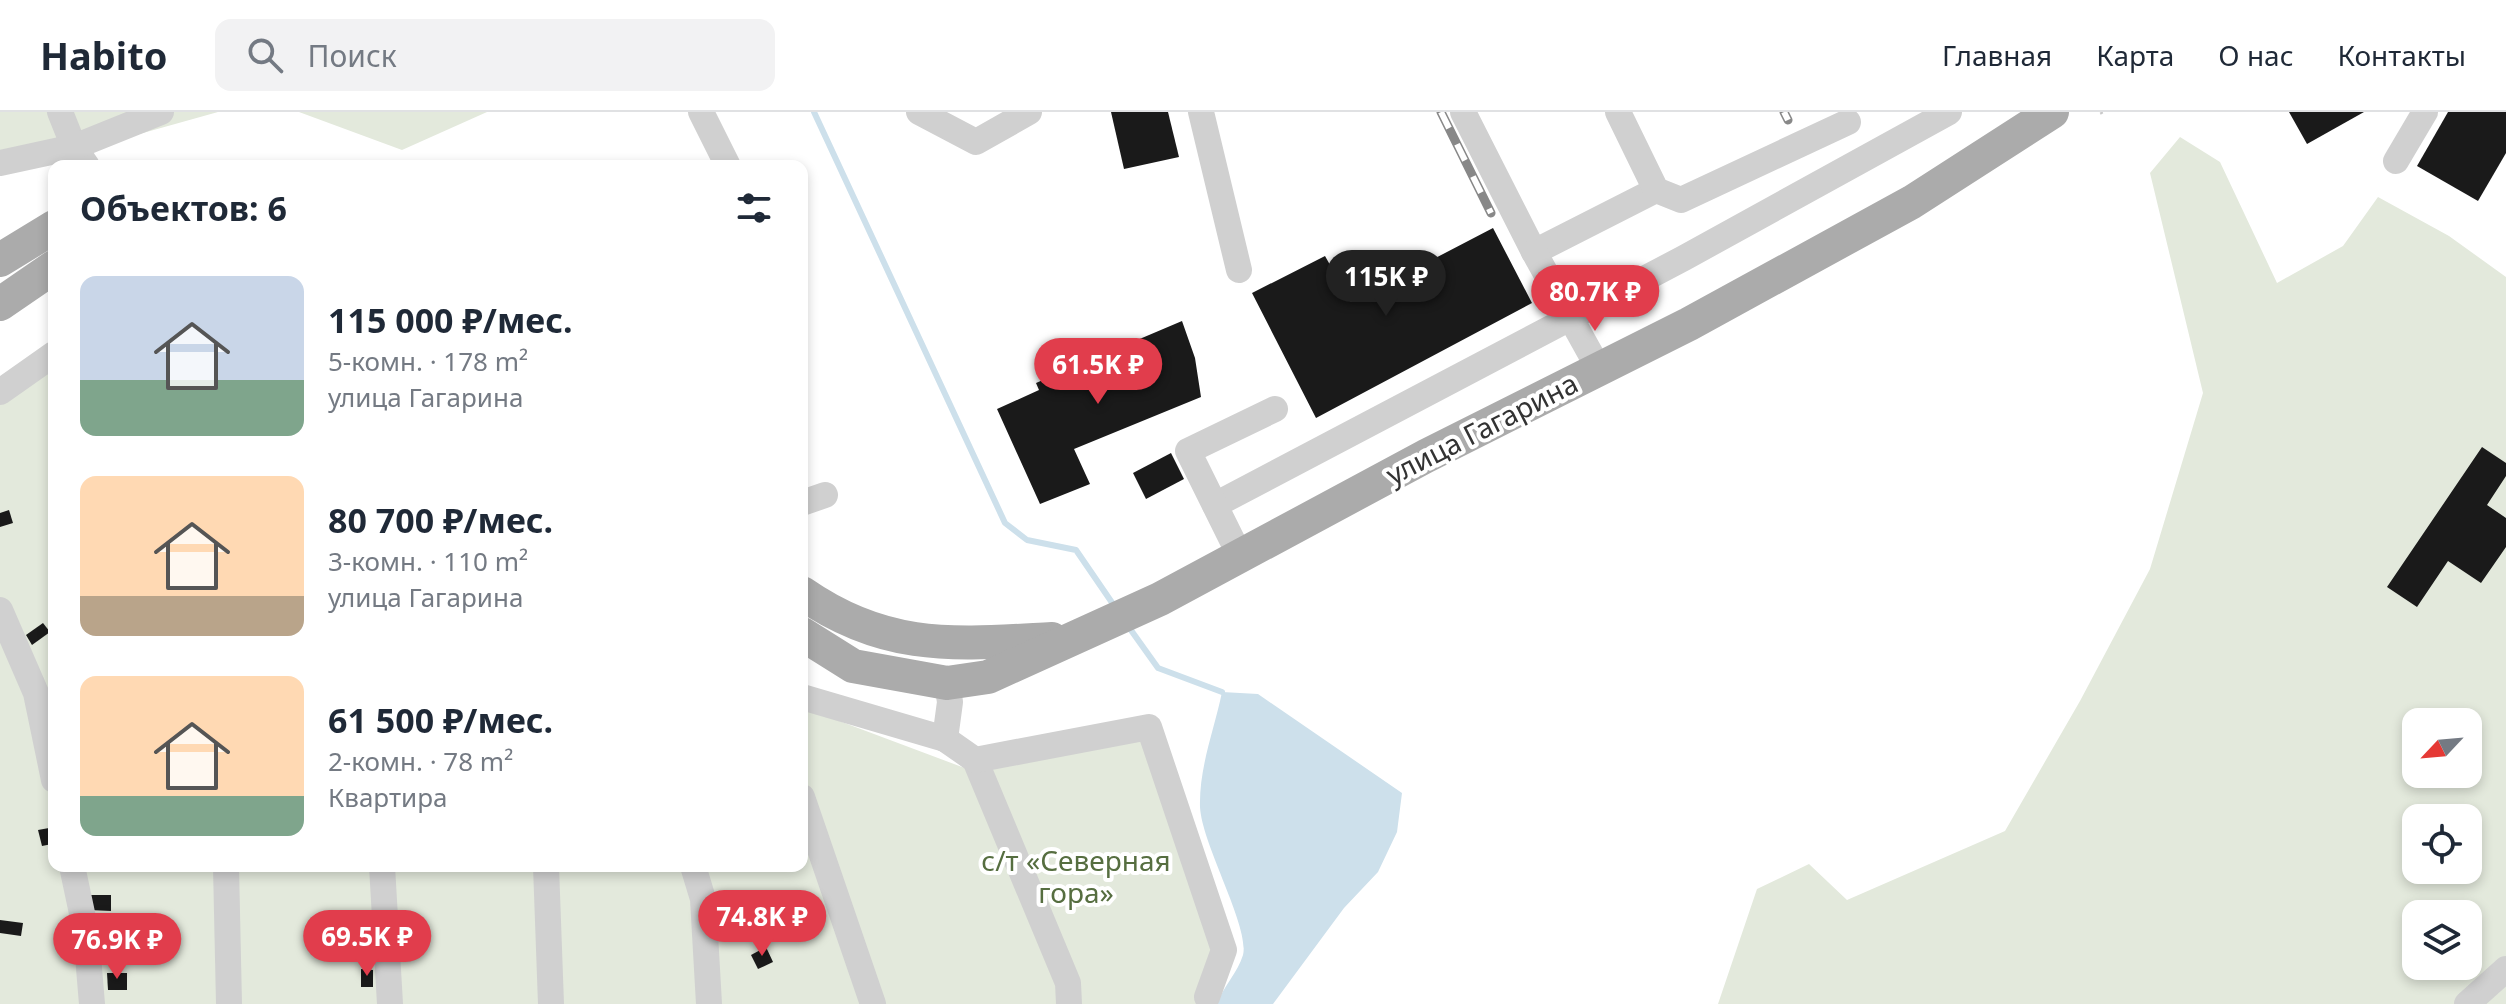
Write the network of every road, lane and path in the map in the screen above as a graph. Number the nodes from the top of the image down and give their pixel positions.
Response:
1 (60, 112) edge
2 (161, 112) edge
3 (701, 112) edge
4 (919, 112) edge
5 (1029, 112) edge
6 (1201, 112) edge
7 (1463, 112) edge
8 (1618, 112) edge
9 (1949, 112) edge
10 (2425, 112) edge
11 (2045, 114) edge
12 (1848, 122) dead end
13 (81, 156) edge
14 (725, 160) edge
15 (2396, 161) dead end
16 (0, 163) edge
17 (1656, 190) junction
18 (48, 231) edge
19 (1534, 252) junction
20 (0, 260) edge
21 (1239, 270) dead end
22 (48, 271) edge
23 (0, 304) edge
24 (1570, 318) junction
25 (48, 358) edge
26 (1599, 369) junction
27 (0, 392) edge
28 (1275, 409) dead end
29 (1215, 505) junction
30 (1240, 556) junction
31 (808, 597) edge
32 (0, 610) edge
33 (808, 638) edge
34 (1068, 638) junction
35 (947, 683) junction
36 (45, 689) edge
37 (808, 699) edge
38 (48, 719) edge
39 (945, 739) junction
40 (975, 760) junction
41 (808, 814) edge
42 (73, 872) edge
43 (226, 872) edge
44 (382, 872) edge
45 (546, 872) edge
46 (695, 872) edge
47 (2506, 969) edge
48 (1207, 997) dead end
49 (92, 1004) edge
50 (229, 1004) edge
51 (390, 1004) edge
52 (551, 1004) edge
53 (709, 1004) edge
54 (873, 1004) edge
55 (1069, 1004) edge
56 (2467, 1004) edge

1 - 13 street
2 - 13 street
3 - 14 street
4 - 5 street
6 - 21 street
7 - 19 street
8 - 17 street
9 - 24 street
10 - 15 street
11 - 26 main road, улица Гагарина
12 - 17 street
13 - 16 street
17 - 19 street
18 - 20 main road
19 - 24 street
22 - 23 main road
24 - 26 street
24 - 29 street
25 - 27 street
26 - 30 main road, улица Гагарина
28 - 29 street
29 - 30 street
30 - 34 main road, улица Гагарина
31 - 34 main road
32 - 36 street
33 - 35 main road, улица Гагарина
34 - 35 main road, улица Гагарина
35 - 39 street
36 - 38 street
37 - 39 street
39 - 40 street
40 - 48 street
40 - 55 street
41 - 54 street
42 - 49 street
43 - 50 street
44 - 51 street
45 - 52 street
46 - 53 street
47 - 56 street

